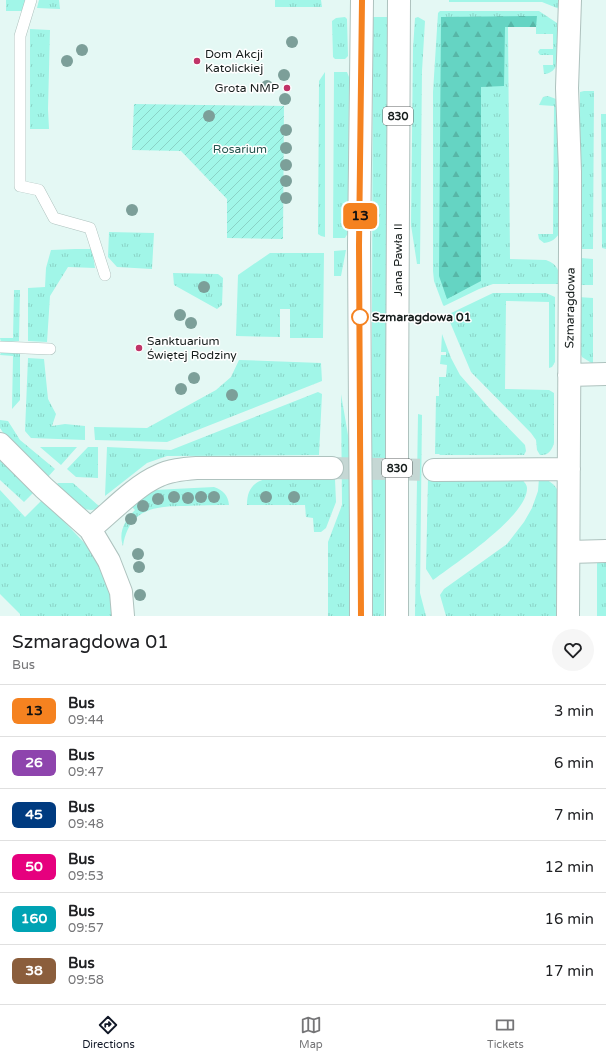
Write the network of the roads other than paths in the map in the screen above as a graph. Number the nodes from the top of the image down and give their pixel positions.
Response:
1 (31, 0) edge
2 (362, 0) edge
3 (399, 0) edge
4 (570, 0) edge
5 (105, 275) dead end
6 (0, 347) edge
7 (50, 349) dead end
8 (606, 374) edge
9 (569, 375) junction
10 (0, 444) edge
11 (332, 468) tunnel mouth
12 (569, 469) junction
13 (434, 470) tunnel mouth
14 (90, 530) junction
15 (606, 551) edge
16 (569, 552) junction
17 (123, 616) edge
18 (361, 616) edge
19 (397, 616) edge
20 (568, 616) edge

1 - 5 lane
2 - 18 street, bridge
3 - 19 street, Jana Pawła II / 830, bridge
4 - 9 street, Szmaragdowa
6 - 7 lane
8 - 9 street
9 - 12 street, Szmaragdowa
10 - 14 street
11 - 14 street
12 - 13 street
12 - 16 street, Szmaragdowa
14 - 17 street
15 - 16 street
16 - 20 street, Szmaragdowa

